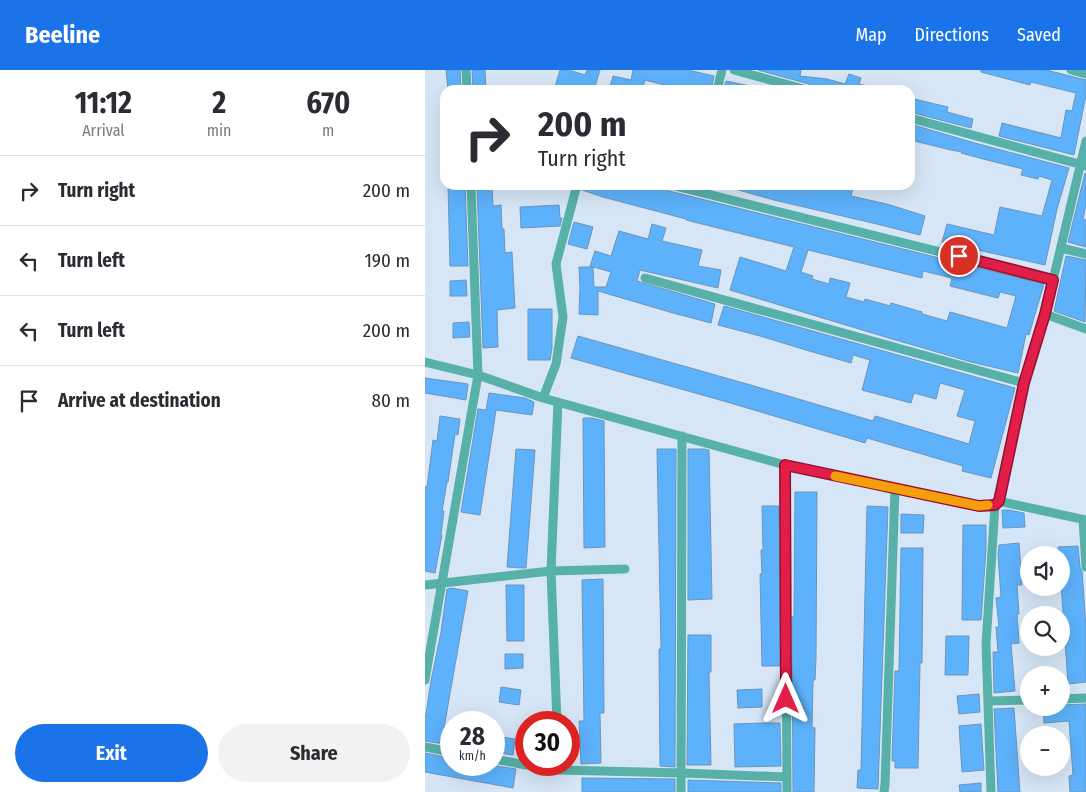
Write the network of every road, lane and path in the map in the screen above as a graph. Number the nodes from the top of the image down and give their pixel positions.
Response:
1 (466, 70) edge
2 (722, 70) edge
3 (734, 70) edge
4 (1071, 70) edge
5 (1086, 74) edge
6 (467, 85) edge
7 (718, 85) edge
8 (789, 85) edge
9 (915, 119) edge
10 (1086, 141) edge
11 (1084, 165) edge
12 (471, 190) edge
13 (576, 190) edge
14 (702, 190) edge
15 (1061, 248) junction
16 (1086, 254) edge
17 (645, 278) dead end
18 (1053, 280) junction
19 (1045, 314) junction
20 (1086, 329) edge
21 (425, 362) edge
22 (478, 375) junction
23 (1024, 383) junction
24 (543, 398) junction
25 (558, 402) junction
26 (682, 436) junction
27 (785, 465) junction
28 (895, 489) junction
29 (997, 503) junction
30 (1084, 520) edge
31 (1086, 567) edge
32 (625, 570) dead end
33 (551, 571) junction
34 (441, 584) junction
35 (425, 585) edge
36 (425, 680) edge
37 (1086, 698) edge
38 (1070, 699) edge
39 (1020, 700) edge
40 (988, 701) junction
41 (557, 711) edge
42 (425, 748) edge
43 (440, 750) edge
44 (580, 769) edge
45 (682, 773) junction
46 (786, 776) junction
47 (681, 792) edge
48 (787, 792) edge
49 (884, 792) edge
50 (991, 792) edge

1 - 6 street
2 - 7 street
3 - 8 street
4 - 5 street
9 - 11 street
10 - 11 street
11 - 15 street
12 - 22 street
13 - 24 street
14 - 18 street
15 - 16 street
15 - 18 street
17 - 23 street
18 - 19 street
19 - 20 street
19 - 23 street
21 - 22 street
22 - 24 street
22 - 34 street
23 - 29 street
24 - 25 street
25 - 26 street
25 - 33 street
26 - 27 street
26 - 45 street
27 - 28 street
27 - 46 street
28 - 29 street
28 - 49 street
29 - 30 street
29 - 40 street
30 - 31 street
32 - 33 street
33 - 34 street
33 - 41 street
34 - 35 street
34 - 36 street
37 - 38 street
39 - 40 street
40 - 50 street
42 - 43 street
44 - 45 street
45 - 46 street
45 - 47 street
46 - 48 street

